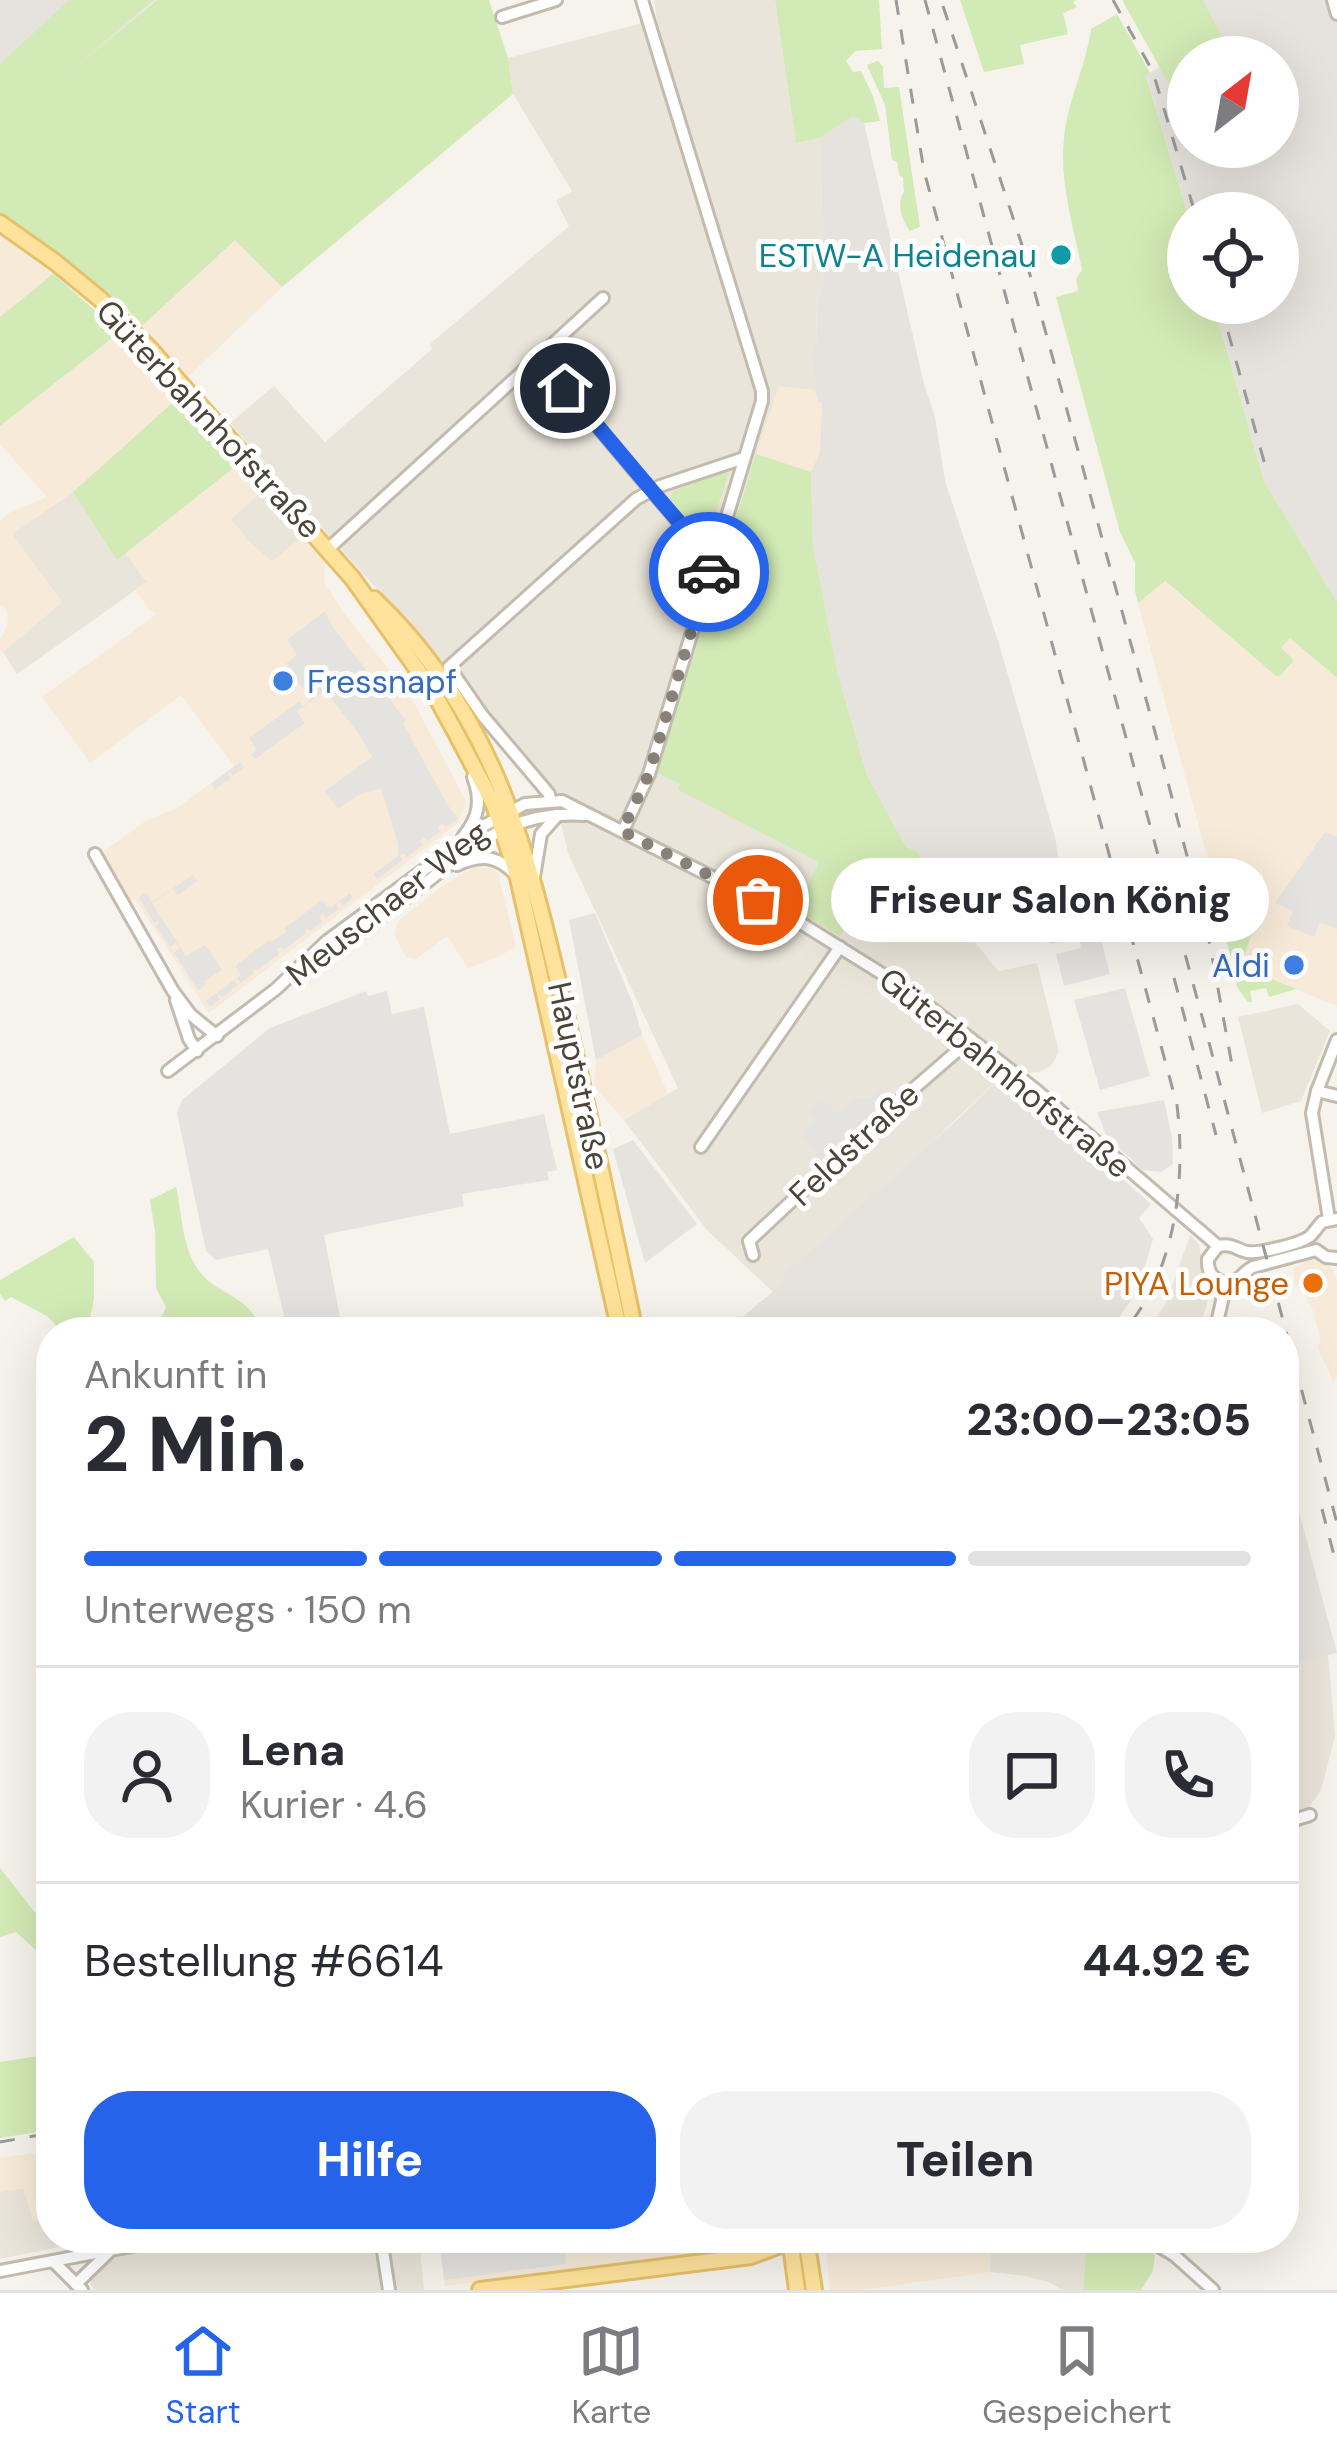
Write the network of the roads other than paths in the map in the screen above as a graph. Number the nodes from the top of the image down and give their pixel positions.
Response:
1 (556, 0) edge
2 (643, 0) edge
3 (1333, 0) edge
4 (537, 3) edge
5 (1337, 14) edge
6 (502, 17) dead end
7 (0, 223) edge
8 (603, 298) dead end
9 (540, 358) junction
10 (744, 458) junction
11 (650, 490) junction
12 (328, 549) junction
13 (713, 560) junction
14 (353, 579) junction
15 (457, 735) junction
16 (550, 800) junction
17 (558, 815) junction
18 (591, 815) junction
19 (507, 819) junction
20 (622, 831) junction
21 (456, 845) junction
22 (95, 854) dead end
23 (433, 878) junction
24 (526, 879) junction
25 (840, 947) junction
26 (276, 989) junction
27 (173, 992) junction
28 (217, 1036) junction
29 (971, 1039) junction
30 (1337, 1040) edge
31 (197, 1051) junction
32 (168, 1071) dead end
33 (1317, 1091) junction
34 (1337, 1096) edge
35 (701, 1148) dead end
36 (1333, 1219) edge
37 (1313, 1234) junction
38 (1218, 1246) junction
39 (1316, 1250) junction
40 (1243, 1251) junction
41 (753, 1255) dead end
42 (1337, 1258) edge
43 (1246, 1270) junction
44 (1226, 1283) junction
45 (617, 1317) edge
46 (631, 1317) edge
47 (1218, 1317) edge
48 (1310, 1815) dead end
49 (1299, 1818) edge
50 (94, 2253) edge
51 (107, 2253) edge
52 (383, 2253) edge
53 (759, 2253) edge
54 (797, 2253) edge
55 (802, 2253) edge
56 (1172, 2253) edge
57 (53, 2261) junction
58 (0, 2271) edge
59 (79, 2287) edge
60 (389, 2290) edge
61 (480, 2290) edge
62 (797, 2290) edge
63 (814, 2290) edge
64 (1213, 2290) edge

1 - 4 street
2 - 10 street
3 - 5 street
4 - 6 street
7 - 12 main road, Güterbahnhofstraße
8 - 9 street
9 - 11 street
9 - 12 street
10 - 11 street
10 - 13 street
11 - 13 street
11 - 16 street
12 - 14 main road, Güterbahnhofstraße
13 - 20 street
14 - 15 main road, Güterbahnhofstraße
14 - 19 main road, Güterbahnhofstraße
15 - 19 main road, Güterbahnhofstraße
15 - 21 street
16 - 18 street, Güterbahnhofstraße
16 - 19 street
17 - 18 street, Güterbahnhofstraße
17 - 19 street, Güterbahnhofstraße
17 - 24 street
18 - 20 street, Güterbahnhofstraße
19 - 21 street, Meuschaer Weg
19 - 23 street, Meuschaer Weg
19 - 24 main road, Hauptstraße
20 - 25 street, Güterbahnhofstraße
21 - 26 street, Meuschaer Weg
22 - 27 street
23 - 24 street
23 - 26 street, Meuschaer Weg
24 - 45 main road, Hauptstraße
24 - 46 main road, Hauptstraße
25 - 29 street, Güterbahnhofstraße
25 - 35 street
26 - 28 street, Meuschaer Weg
27 - 28 street
27 - 31 street
28 - 31 street, Meuschaer Weg
29 - 38 street, Güterbahnhofstraße
29 - 41 street, Feldstraße
30 - 33 street
31 - 32 street, Meuschaer Weg
33 - 34 street
33 - 36 street
36 - 37 street
37 - 39 street
37 - 40 street
38 - 40 street
38 - 44 street
39 - 42 street
39 - 43 street
40 - 43 street
43 - 44 street
44 - 47 street
48 - 49 street
50 - 57 street
51 - 59 street
52 - 60 street
53 - 61 main road
54 - 62 main road
55 - 63 main road
56 - 64 street
57 - 58 street
57 - 59 street

